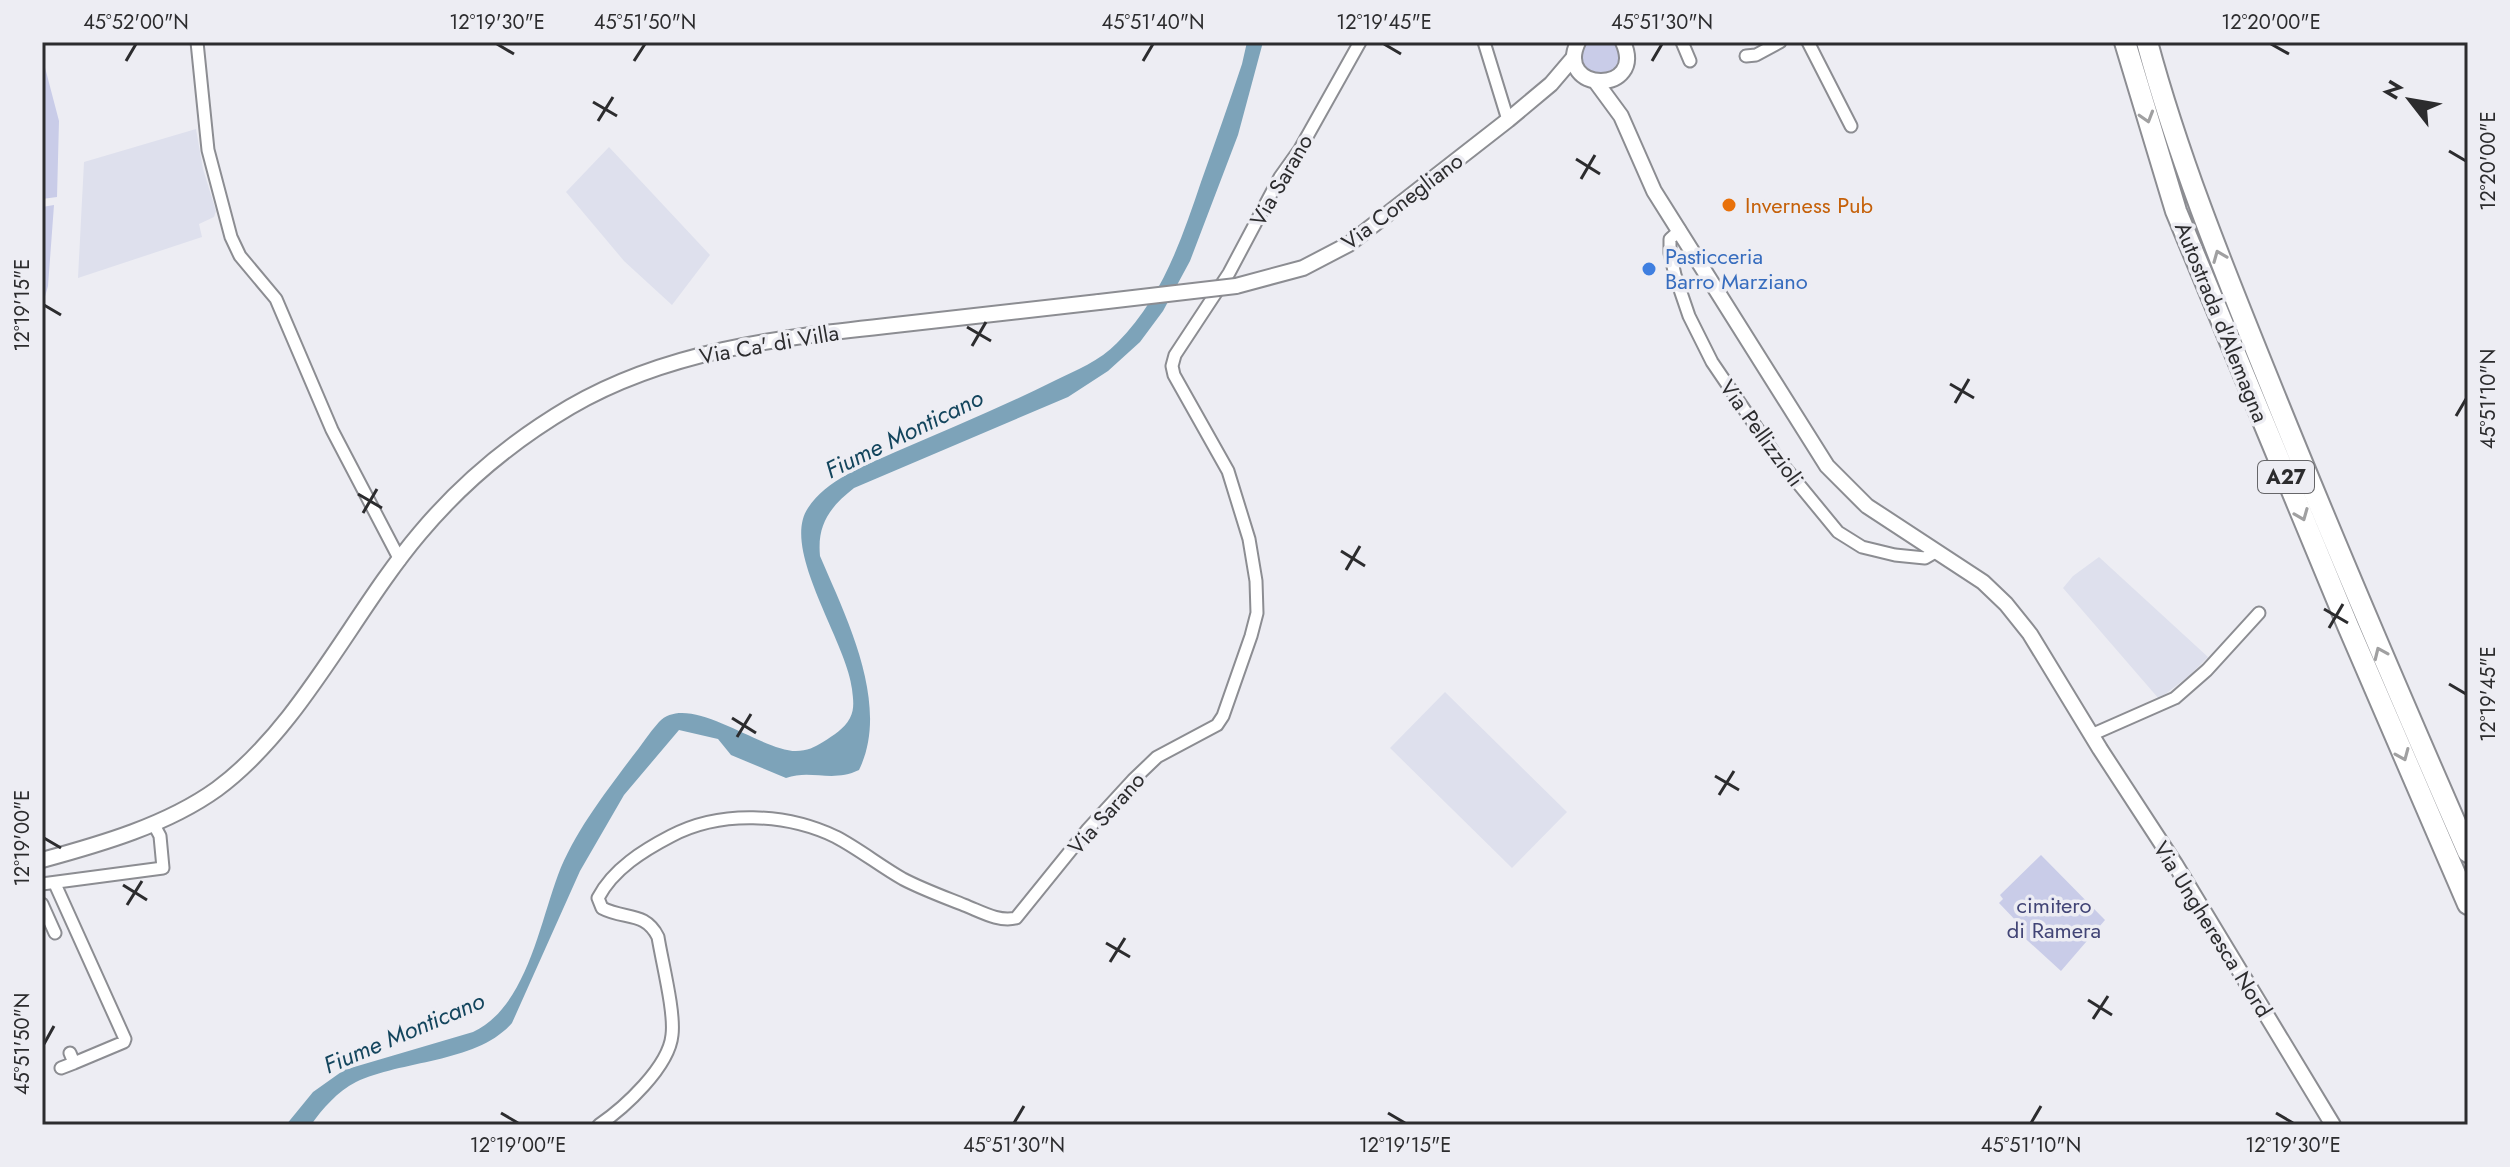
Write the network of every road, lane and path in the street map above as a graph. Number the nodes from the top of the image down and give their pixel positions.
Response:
1 (197, 42) edge
2 (1360, 42) edge
3 (1484, 42) edge
4 (1682, 42) edge
5 (1780, 42) edge
6 (1808, 42) edge
7 (2125, 42) edge
8 (2147, 42) edge
9 (1624, 43) edge
10 (1577, 46) edge
11 (1746, 56) dead end
12 (1690, 61) dead end
13 (1619, 76) junction
14 (1590, 80) junction
15 (1551, 84) junction
16 (1621, 116) junction
17 (1508, 120) junction
18 (1851, 126) dead end
19 (1680, 230) junction
20 (1236, 286) joint
21 (1937, 551) junction
22 (400, 560) junction
23 (2259, 613) dead end
24 (2091, 735) junction
25 (153, 823) junction
26 (2468, 852) edge
27 (42, 860) edge
28 (42, 884) edge
29 (55, 884) junction
30 (42, 904) edge
31 (2468, 904) edge
32 (55, 933) dead end
33 (61, 1068) dead end
34 (599, 1125) edge
35 (2333, 1125) edge

1 - 22 street
2 - 34 street, Via Sarano
3 - 17 street
4 - 12 street
5 - 11 street
6 - 18 street
7 -> 31 highway, Autostrada d'Alemagna / A27
26 -> 8 highway, Autostrada d'Alemagna / A27
9 - 13 street
10 - 14 street, Via Conegliano
10 - 15 street, Via Conegliano
13 - 14 street, Via Conegliano
13 - 16 street, Via Ungheresca Nord
14 - 15 street, Via Conegliano
14 - 16 street, Via Ungheresca Nord
15 - 17 street, Via Conegliano
16 - 19 street, Via Ungheresca Nord
17 - 20 street, Via Conegliano
19 - 21 street, Via Ungheresca Nord
19 - 21 street, Via Pellizzioli
20 - 22 street, Via Ca' di Villa, bridge
21 - 24 street, Via Ungheresca Nord
22 - 25 street, Via Ca' di Villa
23 - 24 street
24 - 35 street, Via Ungheresca Nord
25 - 27 street, Via Ca' di Villa
25 - 29 street
28 - 29 street
29 - 33 street
30 - 32 street

